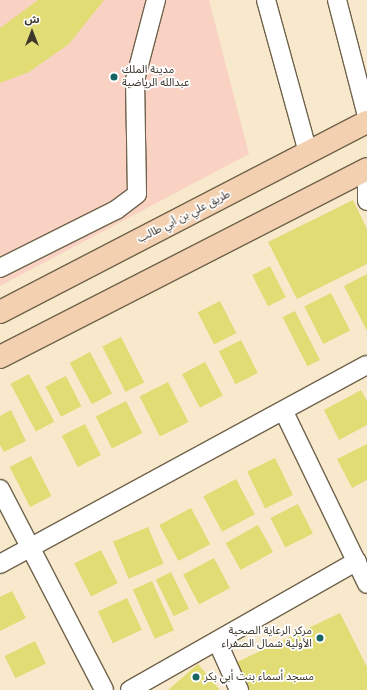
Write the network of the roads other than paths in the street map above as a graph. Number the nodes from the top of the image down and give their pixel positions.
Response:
1 (156, 0) edge
2 (266, 0) edge
3 (337, 0) edge
4 (367, 116) edge
5 (367, 122) edge
6 (308, 153) junction
7 (367, 169) edge
8 (367, 179) edge
9 (367, 201) edge
10 (0, 268) edge
11 (0, 312) edge
12 (0, 357) edge
13 (367, 365) edge
14 (284, 412) junction
15 (0, 489) edge
16 (31, 550) junction
17 (357, 561) junction
18 (0, 564) edge
19 (367, 584) edge
20 (217, 641) junction
21 (104, 690) edge
22 (130, 690) edge
23 (239, 690) edge

1 - 10 street
2 - 6 street
3 - 4 street
5 - 6 main road, طريق علي بن أبي طالب
6 - 11 main road, طريق علي بن أبي طالب
7 - 12 main road
8 - 9 street
13 - 14 street
14 - 16 street
14 - 17 street
15 - 16 street
16 - 18 street
16 - 21 street
17 - 19 street
17 - 20 street
20 - 22 street
20 - 23 street

